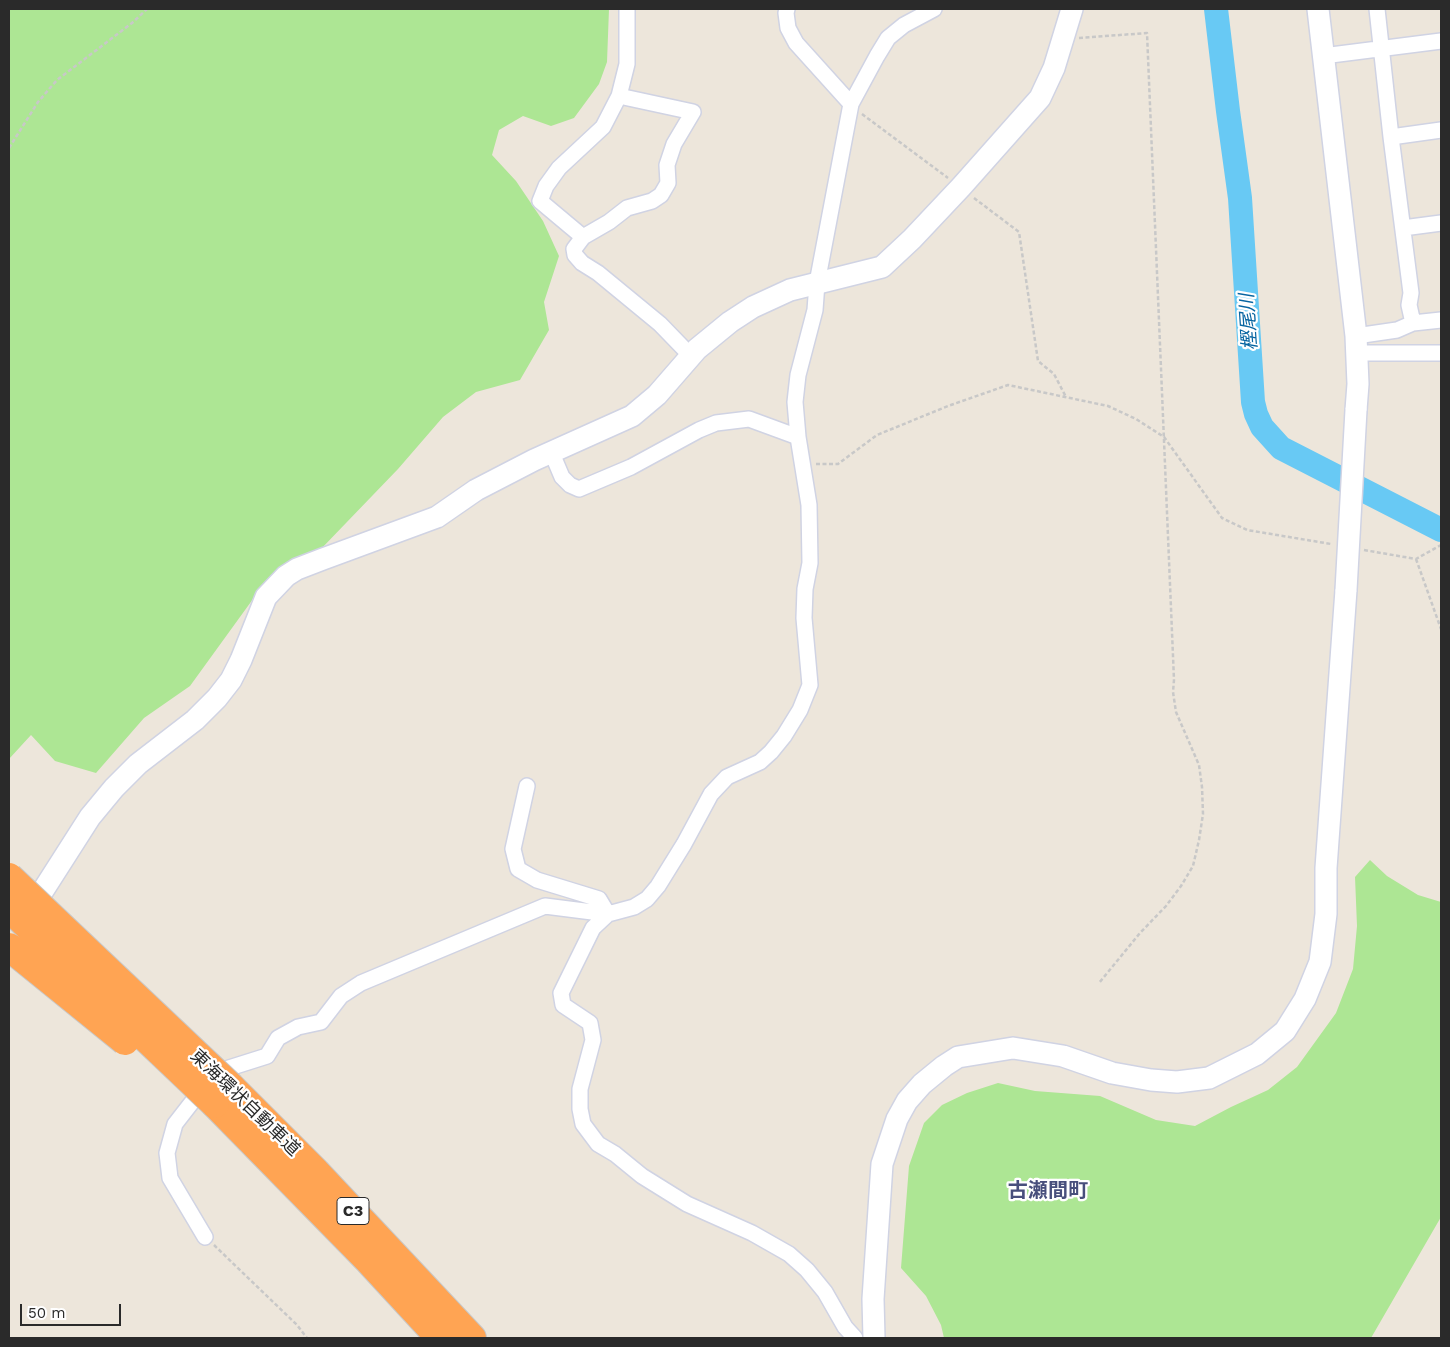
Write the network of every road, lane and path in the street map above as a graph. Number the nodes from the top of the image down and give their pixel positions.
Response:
1 (147, 9) edge
2 (627, 9) edge
3 (787, 9) edge
4 (934, 9) edge
5 (1072, 9) edge
6 (1318, 9) edge
7 (1377, 9) edge
8 (1063, 37) junction
9 (1441, 41) edge
10 (1382, 48) junction
11 (1323, 56) junction
12 (620, 96) junction
13 (851, 105) junction
14 (1441, 130) edge
15 (1391, 137) junction
16 (9, 148) edge
17 (961, 187) junction
18 (1441, 224) edge
19 (1403, 228) junction
20 (583, 236) junction
21 (818, 282) junction
22 (1441, 320) edge
23 (1413, 323) junction
24 (1356, 344) junction
25 (1441, 353) edge
26 (691, 356) junction
27 (1066, 397) junction
28 (798, 436) junction
29 (1164, 437) junction
30 (551, 451) junction
31 (802, 464) junction
32 (1332, 544) dead end
33 (1441, 545) edge
34 (1360, 549) dead end
35 (1416, 559) junction
36 (1441, 629) edge
37 (527, 786) dead end
38 (9, 876) edge
39 (19, 902) edge
40 (608, 914) junction
41 (9, 948) edge
42 (1098, 983) dead end
43 (217, 1100) junction
44 (205, 1238) joint
45 (307, 1338) edge
46 (440, 1338) edge
47 (472, 1338) edge
48 (855, 1338) edge
49 (874, 1338) edge

1 - 16 path
2 - 12 street
3 - 13 street
4 - 13 street
5 - 8 street
6 - 11 street
7 - 10 street
8 - 17 street
8 - 29 path
9 - 10 street
10 - 11 street
10 - 15 street
11 - 24 street
12 - 20 street
12 - 20 street
13 - 17 path
13 - 21 street
14 - 15 street
15 - 19 street
17 - 21 street
17 - 27 path
18 - 19 street
19 - 23 street
20 - 26 street
21 - 26 street
21 - 28 street
22 - 23 street
23 - 24 street
24 - 25 street
24 - 49 street, bridge
26 - 30 street
27 - 29 path
27 - 31 path
28 - 30 street
28 - 31 street
29 - 32 path
29 - 42 path
30 - 41 street
31 - 40 street
33 - 35 path
34 - 35 path
35 - 36 path
37 - 40 street
38 - 39 highway, 東海環状自動車道 / C3, bridge
39 - 43 highway, 東海環状自動車道 / C3, bridge
40 - 44 street
40 - 48 street
41 - 43 highway, bridge
43 - 46 highway, 東海環状自動車道 / C3
43 - 47 highway, 東海環状自動車道 / C3
44 - 45 path

